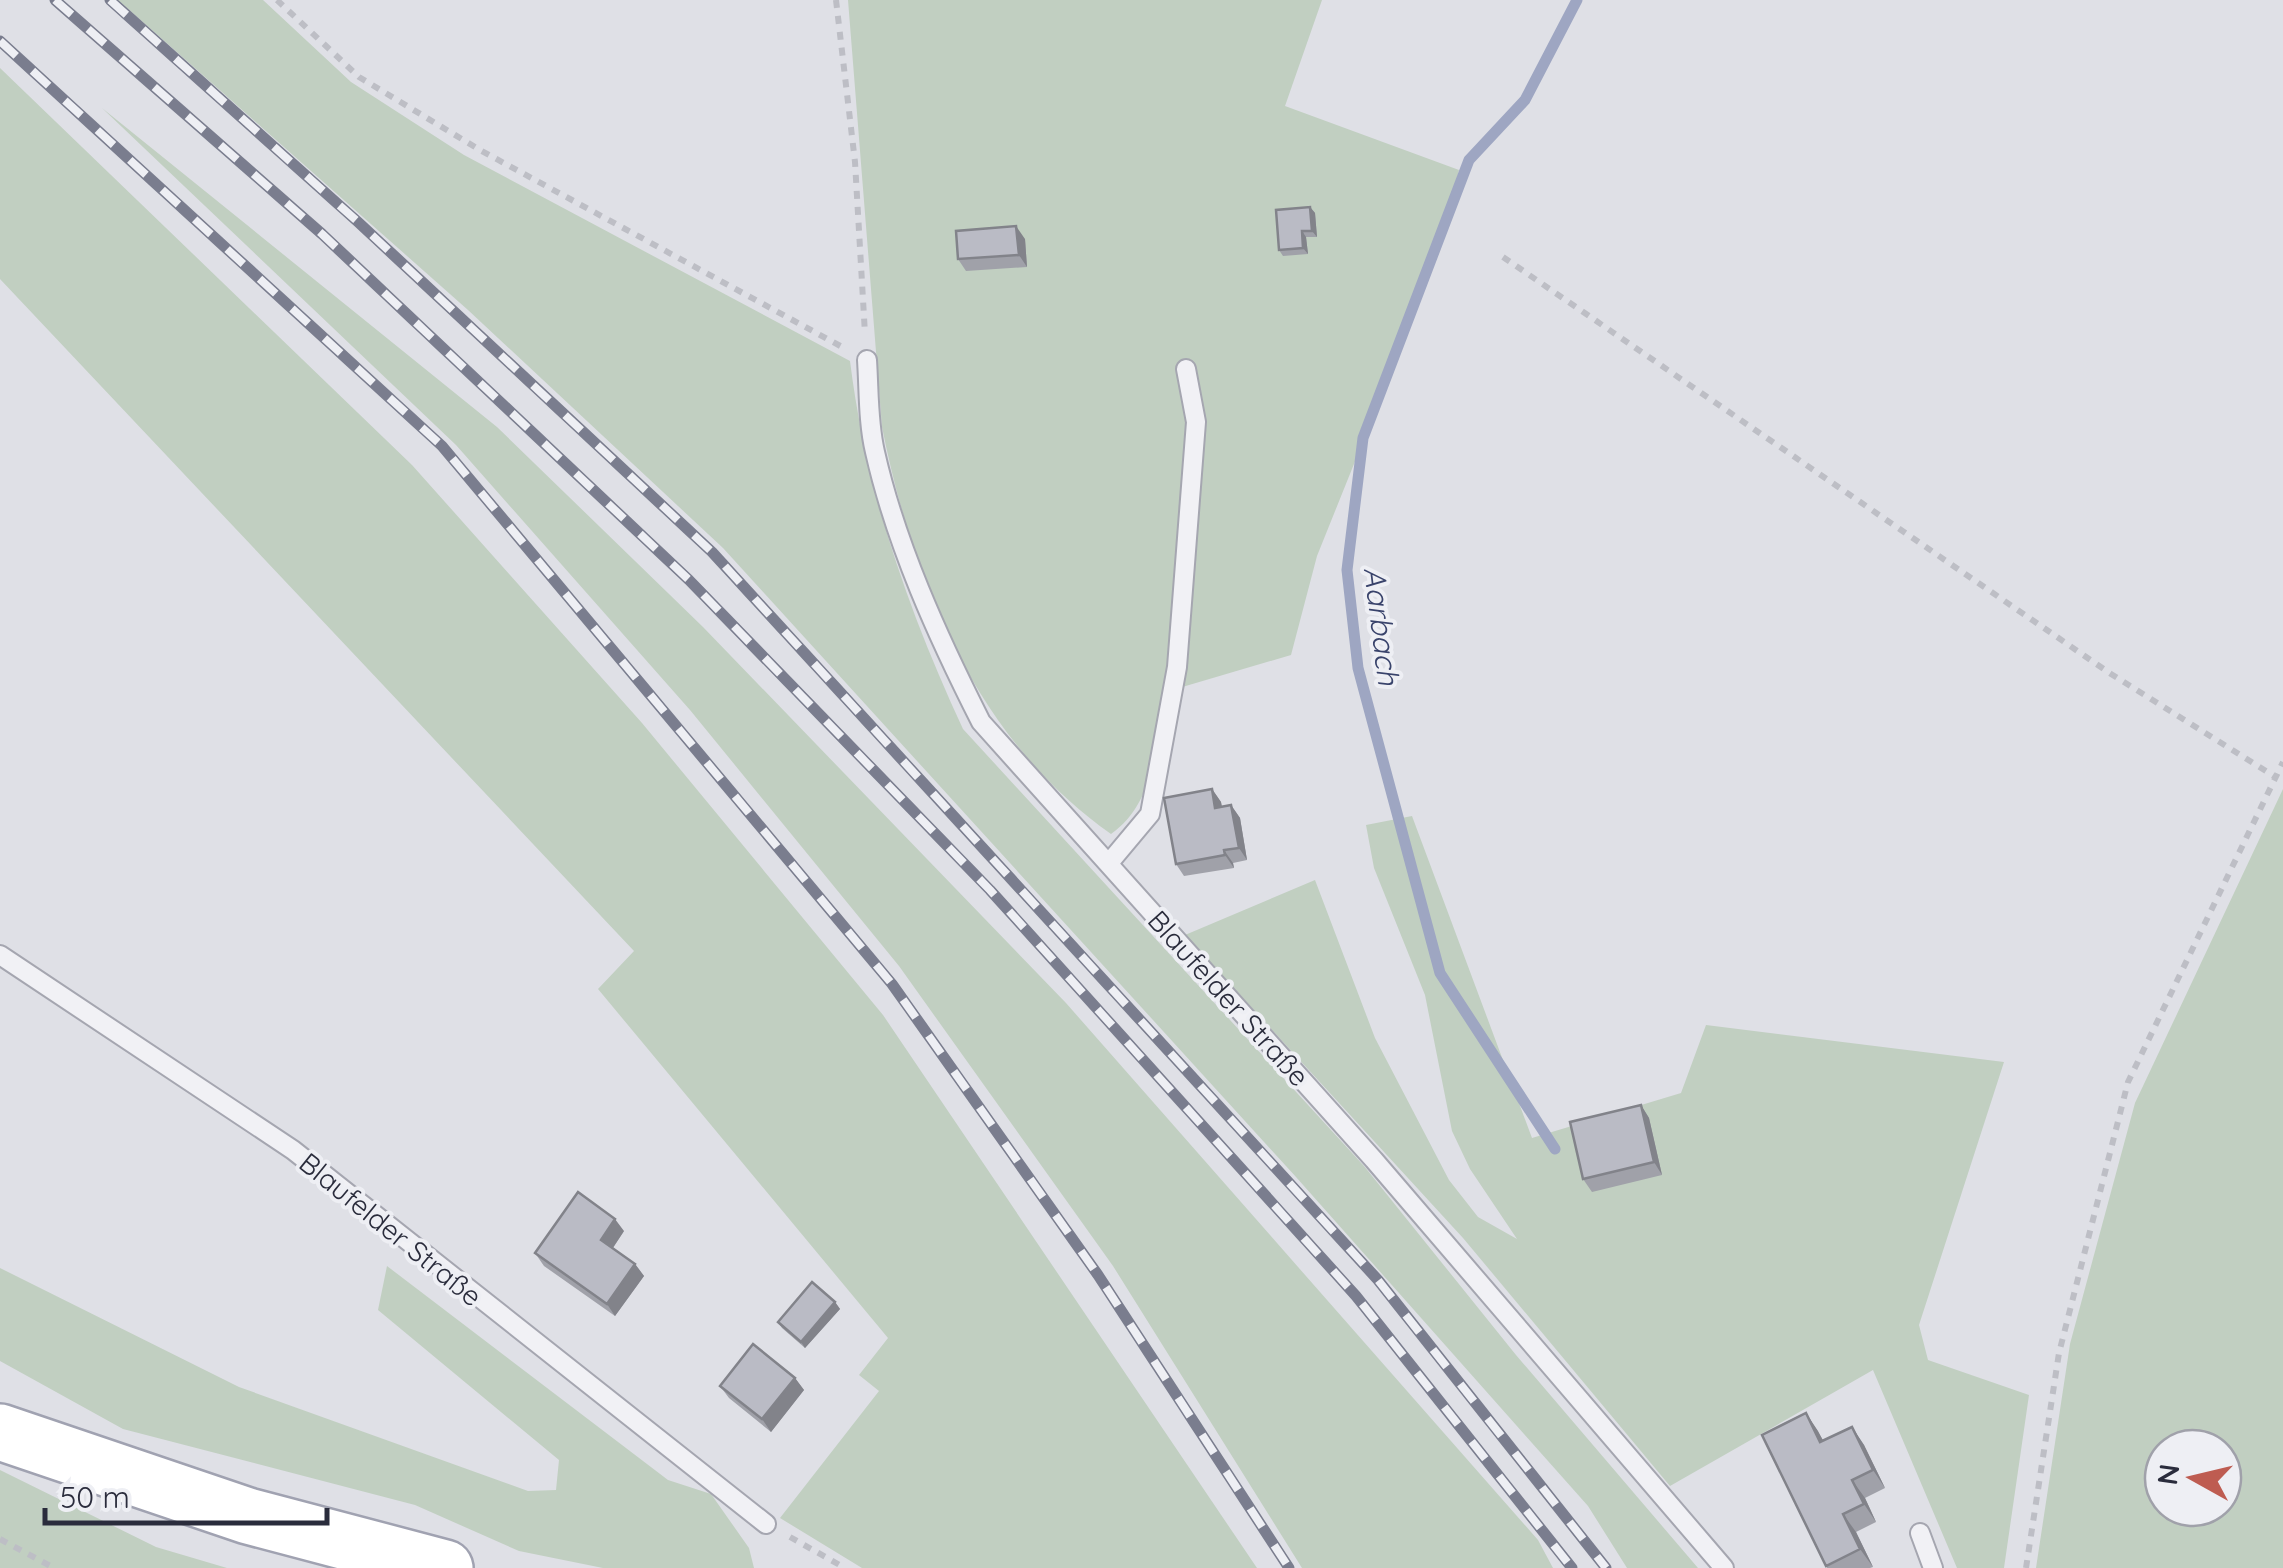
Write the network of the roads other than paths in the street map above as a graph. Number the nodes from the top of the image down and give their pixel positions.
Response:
1 (867, 360) road end
2 (1186, 369) dead end
3 (1109, 863) junction
4 (0, 954) edge
5 (0, 1432) edge
6 (766, 1524) road end
7 (1920, 1533) dead end
8 (446, 1568) edge
9 (1724, 1568) edge
10 (1933, 1568) edge

1 - 3 lane, Blaufelder Straße
2 - 3 lane
3 - 9 lane, Blaufelder Straße
4 - 6 lane, Blaufelder Straße
5 - 8 main road
7 - 10 lane

